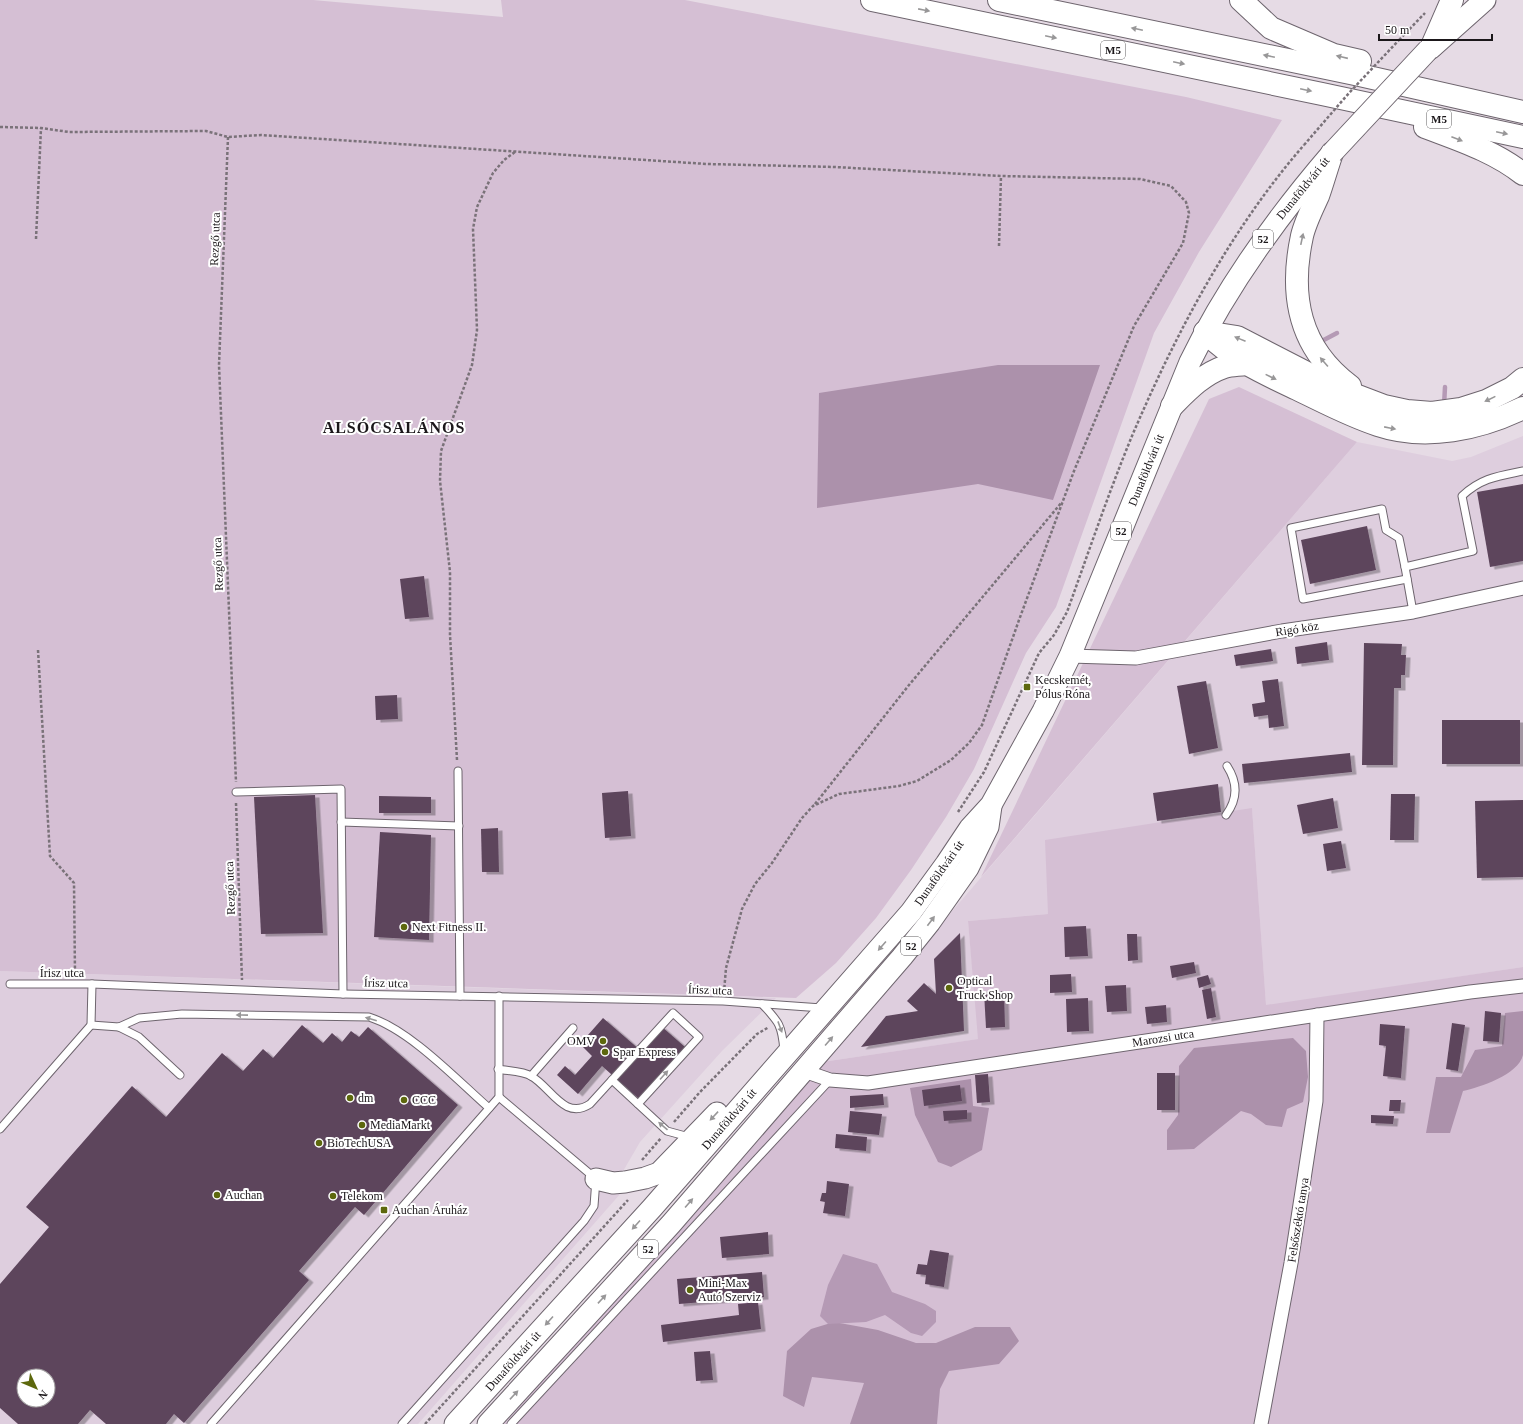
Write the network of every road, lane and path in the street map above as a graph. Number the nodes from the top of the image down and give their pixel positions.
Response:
1 (872, 0) edge
2 (999, 0) edge
3 (1241, 0) edge
4 (1452, 0) edge
5 (1485, 0) edge
6 (1429, 8) dead end
7 (1430, 48) junction
8 (1472, 100) junction
9 (1354, 101) junction
10 (1523, 112) edge
11 (0, 126) edge
12 (42, 128) junction
13 (228, 137) junction
14 (1523, 137) edge
15 (516, 152) junction
16 (1332, 153) junction
17 (1523, 174) edge
18 (1001, 176) junction
19 (36, 239) dead end
20 (999, 246) dead end
21 (1205, 332) junction
22 (1245, 364) junction
23 (1523, 379) edge
24 (1364, 397) junction
25 (1172, 406) junction
26 (1523, 408) edge
27 (1523, 471) edge
28 (1063, 500) junction
29 (1405, 567) junction
30 (1407, 579) junction
31 (1523, 588) edge
32 (1413, 612) junction
33 (38, 650) dead end
34 (1070, 656) junction
35 (1227, 766) dead end
36 (458, 771) joint
37 (236, 792) junction
38 (991, 805) junction
39 (813, 806) junction
40 (1226, 815) dead end
41 (955, 818) dead end
42 (341, 822) junction
43 (459, 826) junction
44 (10, 984) dead end
45 (75, 984) junction
46 (92, 984) junction
47 (1523, 986) edge
48 (242, 990) junction
49 (343, 994) junction
50 (460, 996) junction
51 (499, 996) junction
52 (723, 1001) junction
53 (762, 1004) junction
54 (827, 1008) junction
55 (1317, 1015) junction
56 (779, 1022) junction
57 (91, 1025) junction
58 (119, 1027) junction
59 (573, 1028) dead end
60 (780, 1061) junction
61 (498, 1069) junction
62 (804, 1071) junction
63 (180, 1075) dead end
64 (531, 1076) junction
65 (612, 1080) junction
66 (830, 1080) junction
67 (498, 1097) junction
68 (638, 1104) junction
69 (489, 1108) junction
70 (736, 1112) junction
71 (0, 1129) edge
72 (667, 1131) junction
73 (693, 1138) junction
74 (596, 1179) junction
75 (634, 1180) junction
76 (211, 1424) edge
77 (402, 1424) edge
78 (425, 1424) edge
79 (455, 1424) edge
80 (488, 1424) edge
81 (511, 1424) edge
82 (1261, 1424) edge

1 -> 9 highway, M5
8 -> 2 highway, M5
8 -> 3 highway
4 - 7 highway
5 - 7 main road, 52
6 - 41 path, bridge
7 - 16 main road, 52, bridge
8 - 10 highway, M5
9 -> 14 highway, M5
9 -> 17 highway
11 - 12 path
12 - 13 path
12 - 19 path
13 - 15 path
13 - 37 path, Rezgő utca
15 - 18 path
15 - 36 path
16 - 21 main road, Dunaföldvári út / 52
24 -> 16 highway
18 - 20 path
18 - 28 path
21 - 22 highway
24 -> 21 highway
21 - 25 main road, Dunaföldvári út / 52
22 - 25 highway
22 -> 26 highway
23 -> 24 highway
25 - 34 main road, Dunaföldvári út / 52
27 - 29 lane
28 - 39 path
28 - 39 path
29 - 30 lane
29 - 30 lane
30 - 32 lane
31 - 32 street, Rigó köz
32 - 34 street, Rigó köz
33 - 45 path
34 - 38 main road, Dunaföldvári út / 52
35 - 40 lane
36 - 43 lane
37 - 42 lane
37 - 48 path, Rezgő utca
38 -> 54 main road, Dunaföldvári út / 52
62 -> 38 main road, Dunaföldvári út / 52
39 - 52 path
42 - 43 lane
42 - 49 lane
43 - 50 lane
44 - 45 lane, Írisz utca
45 - 46 lane, Írisz utca
46 - 48 lane, Írisz utca
46 - 57 lane
47 - 55 street, Marozsi utca
48 - 49 lane, Írisz utca
49 - 50 lane, Írisz utca
50 - 51 lane, Írisz utca
51 - 52 lane, Írisz utca
51 - 61 lane
52 - 53 lane, Írisz utca
53 - 54 lane, Írisz utca
53 - 56 lane
54 - 60 main road, Dunaföldvári út / 52
55 - 66 street, Marozsi utca
55 - 82 street, Felsőszéktó tanya
56 -> 60 lane
56 - 72 path
57 - 58 lane
57 - 71 lane
58 - 63 lane
69 -> 58 lane
59 - 64 lane
60 - 70 main road, Dunaföldvári út / 52
60 -> 73 main road
61 - 64 lane
61 - 67 lane
62 - 66 street, Marozsi utca
62 - 70 main road
80 -> 62 main road, Dunaföldvári út / 52
64 - 65 lane
65 - 68 lane
68 -> 65 lane
66 - 81 lane
67 - 69 lane
67 - 74 lane
72 -> 68 lane
69 - 76 lane
70 -> 79 main road, Dunaföldvári út / 52
72 - 73 lane
72 - 75 path
73 - 75 main road
74 - 75 main road
74 - 77 lane
75 - 78 path

